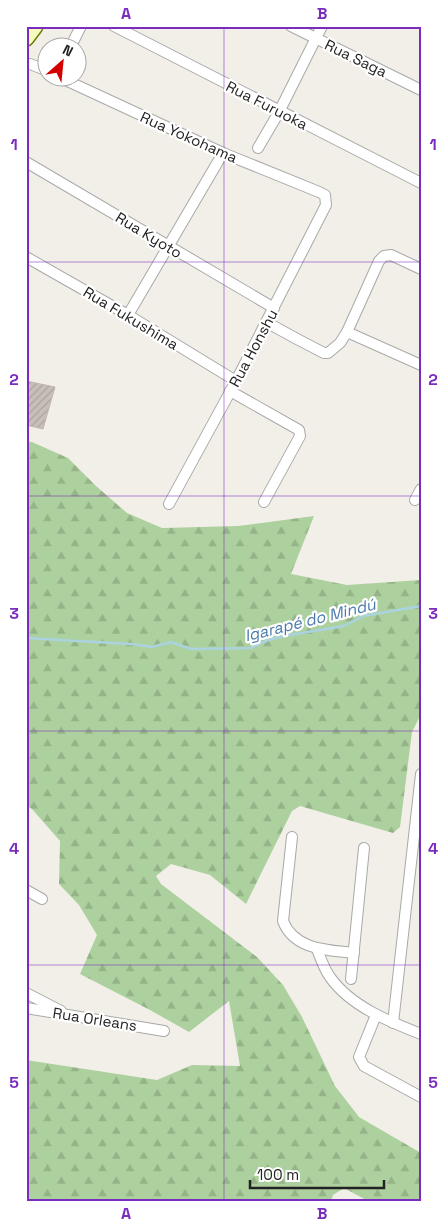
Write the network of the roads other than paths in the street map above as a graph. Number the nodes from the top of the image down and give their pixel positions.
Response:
1 (35, 26) edge
2 (81, 26) edge
3 (114, 26) edge
4 (291, 26) edge
5 (322, 26) edge
6 (26, 38) edge
7 (75, 38) edge
8 (316, 38) junction
9 (30, 64) dead end
10 (38, 67) edge
11 (83, 88) edge
12 (421, 90) edge
13 (279, 112) junction
14 (258, 148) dead end
15 (223, 153) junction
16 (26, 162) edge
17 (421, 183) edge
18 (319, 192) joint
19 (167, 246) junction
20 (26, 256) edge
21 (421, 269) edge
22 (274, 308) junction
23 (128, 315) junction
24 (266, 322) junction
25 (347, 332) junction
26 (421, 365) edge
27 (236, 381) junction
28 (230, 391) junction
29 (421, 489) edge
30 (416, 500) dead end
31 (264, 502) dead end
32 (169, 504) dead end
33 (421, 774) edge
34 (292, 837) dead end
35 (364, 848) dead end
36 (26, 890) edge
37 (42, 899) dead end
38 (317, 949) junction
39 (354, 953) junction
40 (351, 979) dead end
41 (26, 993) edge
42 (26, 1008) edge
43 (69, 1014) junction
44 (376, 1015) junction
45 (393, 1023) junction
46 (164, 1031) dead end
47 (421, 1034) edge
48 (421, 1097) edge

1 - 6 main road
2 - 7 street
3 - 13 street, Rua Furuoka
4 - 8 street, Rua Saga
5 - 8 street
8 - 12 street, Rua Saga
8 - 13 street
9 - 10 street
11 - 15 street, Rua Yokohama
13 - 14 street
13 - 17 street, Rua Furuoka
15 - 18 street, Rua Yokohama
15 - 19 street
16 - 19 street, Rua Kyoto
18 - 22 street, Rua Honshu
19 - 22 street, Rua Kyoto
19 - 23 street
20 - 23 street, Rua Fukushima
21 - 25 street
22 - 24 street, Rua Honshu
23 - 27 street, Rua Fukushima
24 - 25 street
24 - 27 street, Rua Honshu
25 - 26 street
27 - 28 street, Rua Honshu
28 - 31 street
28 - 32 street, Rua Honshu
29 - 30 street
33 - 45 street
34 - 38 street
35 - 39 street
36 - 37 street
38 - 39 street
38 - 44 street
39 - 40 street
41 - 43 street
42 - 43 street, Rua Orleans
43 - 46 street, Rua Orleans
44 - 45 street
44 - 48 street
45 - 47 street

